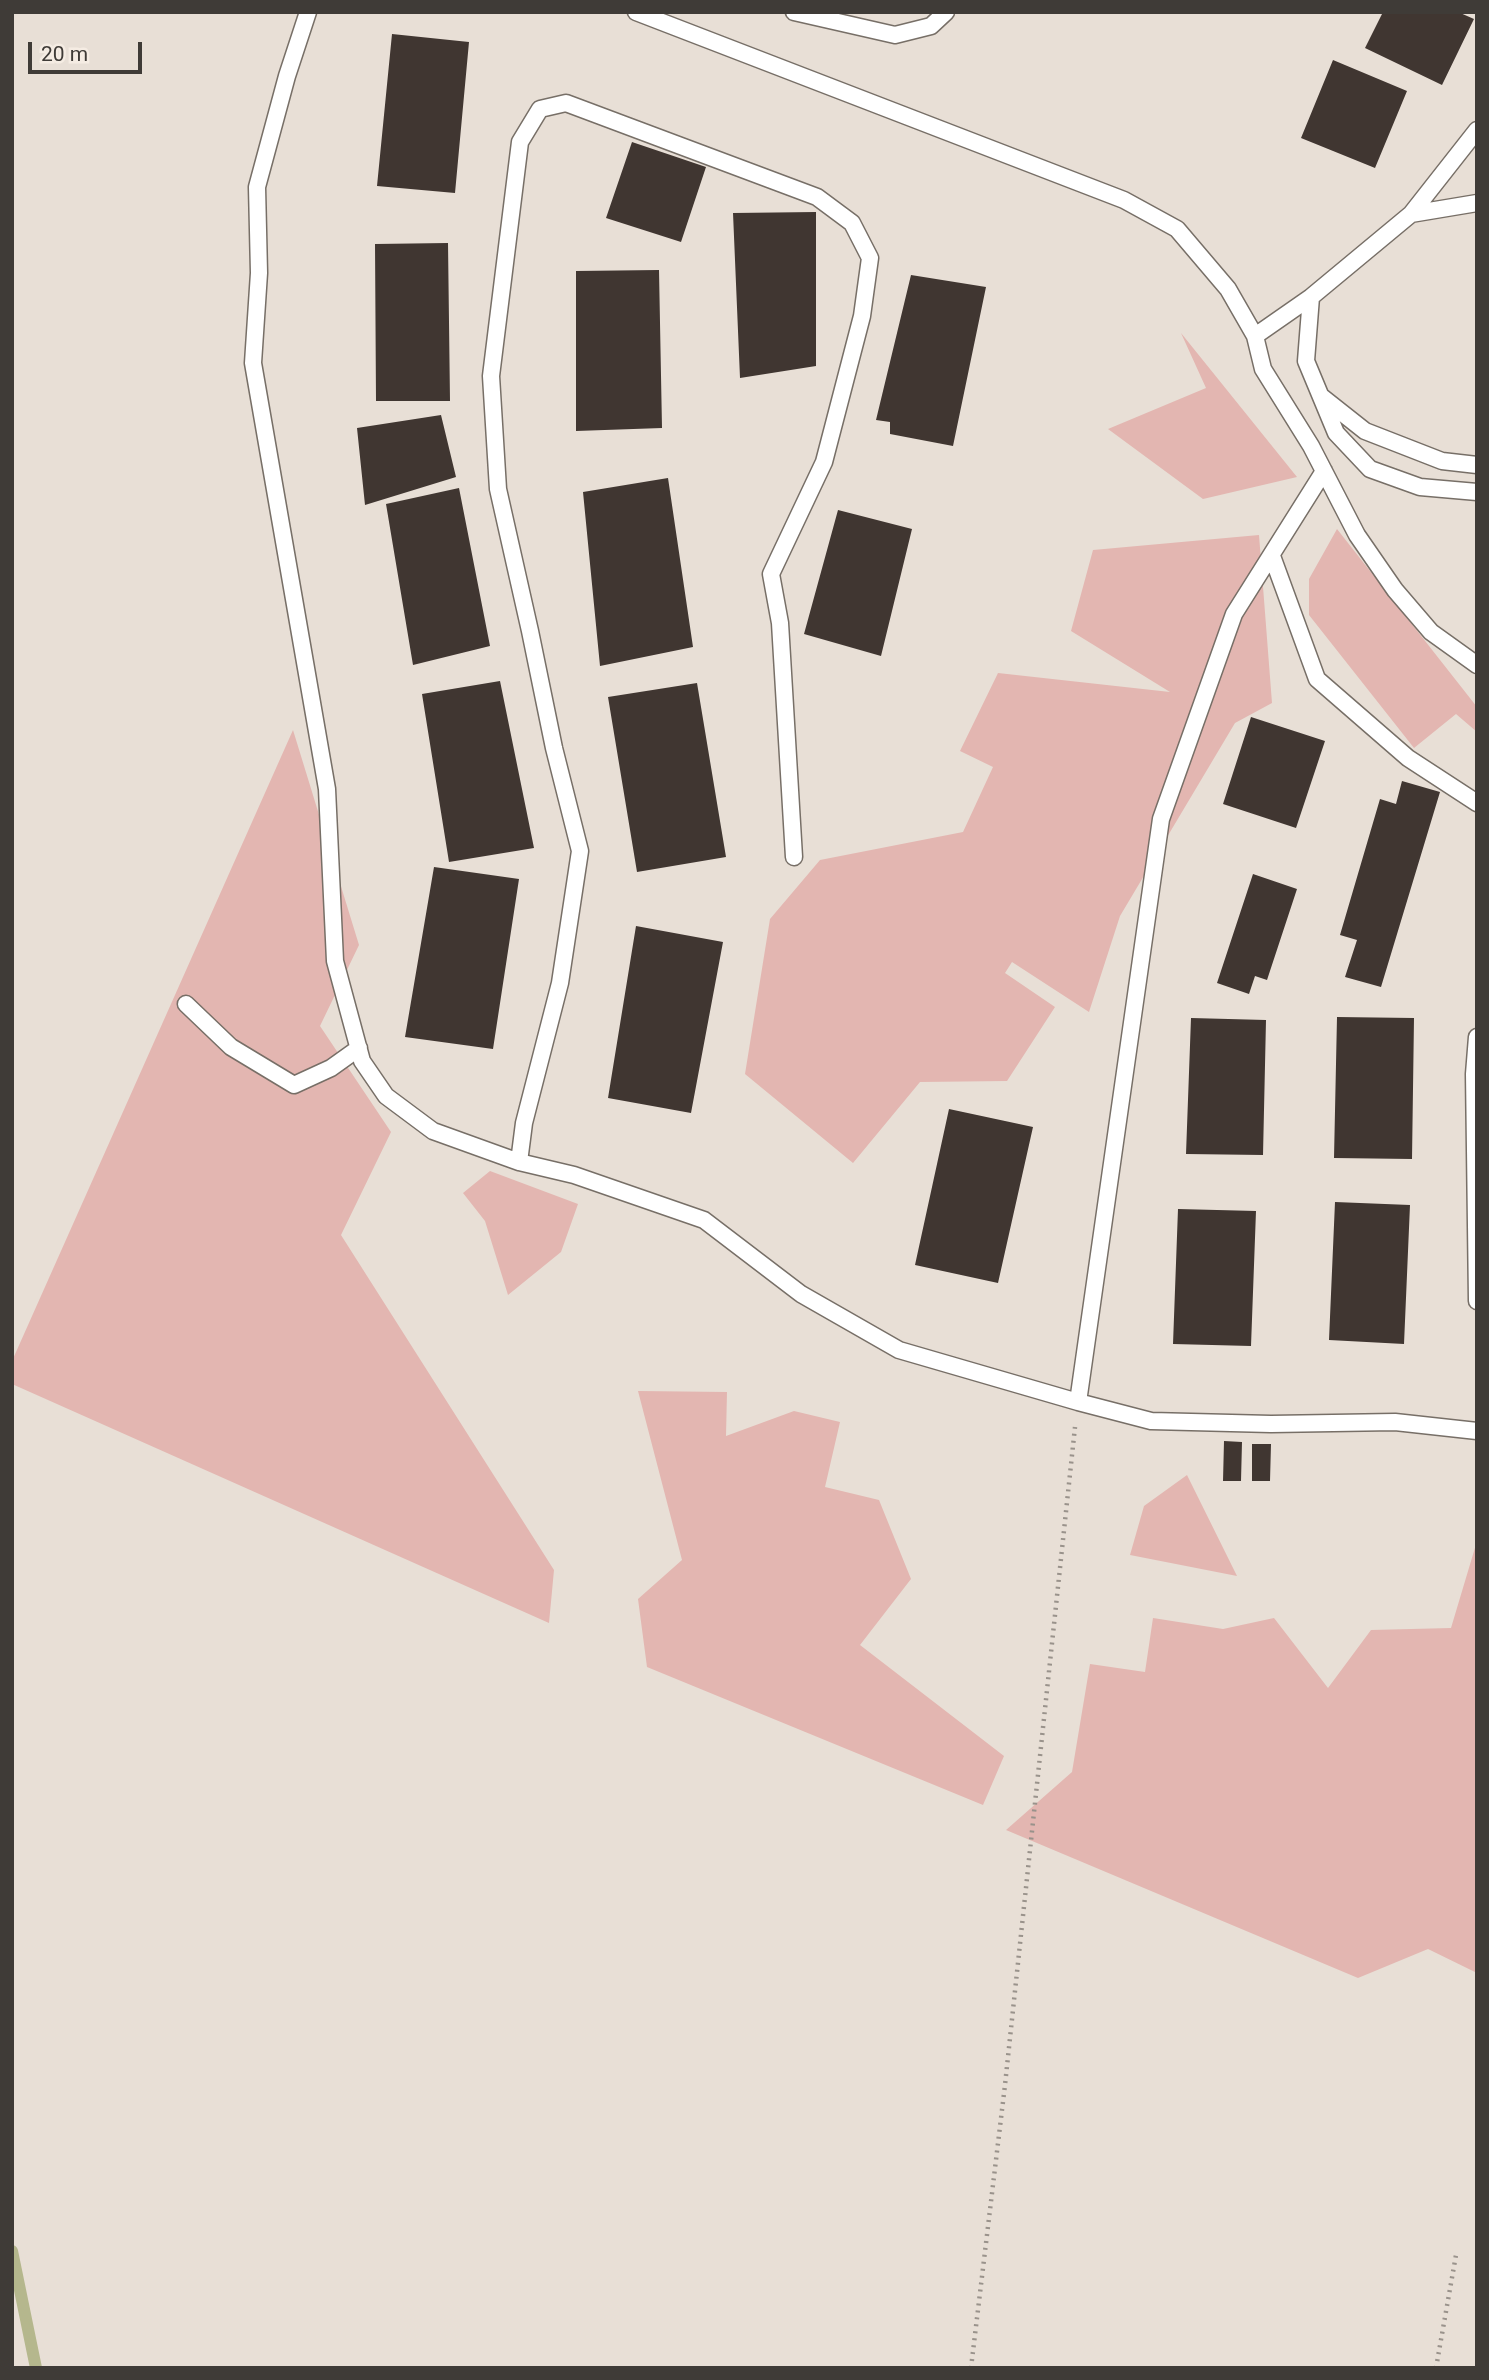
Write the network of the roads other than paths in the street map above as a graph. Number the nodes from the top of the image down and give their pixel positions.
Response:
1 (308, 12) edge
2 (636, 12) edge
3 (794, 12) edge
4 (946, 12) edge
5 (1477, 130) edge
6 (1477, 203) edge
7 (1411, 215) junction
8 (1311, 297) junction
9 (1255, 336) junction
10 (1320, 396) junction
11 (1477, 465) edge
12 (1324, 471) junction
13 (1477, 492) edge
14 (1272, 556) junction
15 (1477, 665) edge
16 (1477, 803) edge
17 (794, 857) dead end
18 (187, 1004) dead end
19 (1477, 1037) edge
20 (359, 1048) junction
21 (519, 1162) junction
22 (1477, 1301) edge
23 (1078, 1402) junction
24 (1477, 1431) edge

1 - 20 lane
2 - 9 lane
3 - 4 lane
5 - 7 lane
6 - 7 lane
7 - 8 lane
8 - 9 lane
8 - 10 lane
9 - 12 lane
10 - 11 lane
10 - 13 lane
12 - 14 lane
12 - 15 lane
14 - 16 lane
14 - 23 lane
17 - 21 lane
18 - 20 lane
19 - 22 lane
20 - 21 lane
21 - 23 lane
23 - 24 lane

